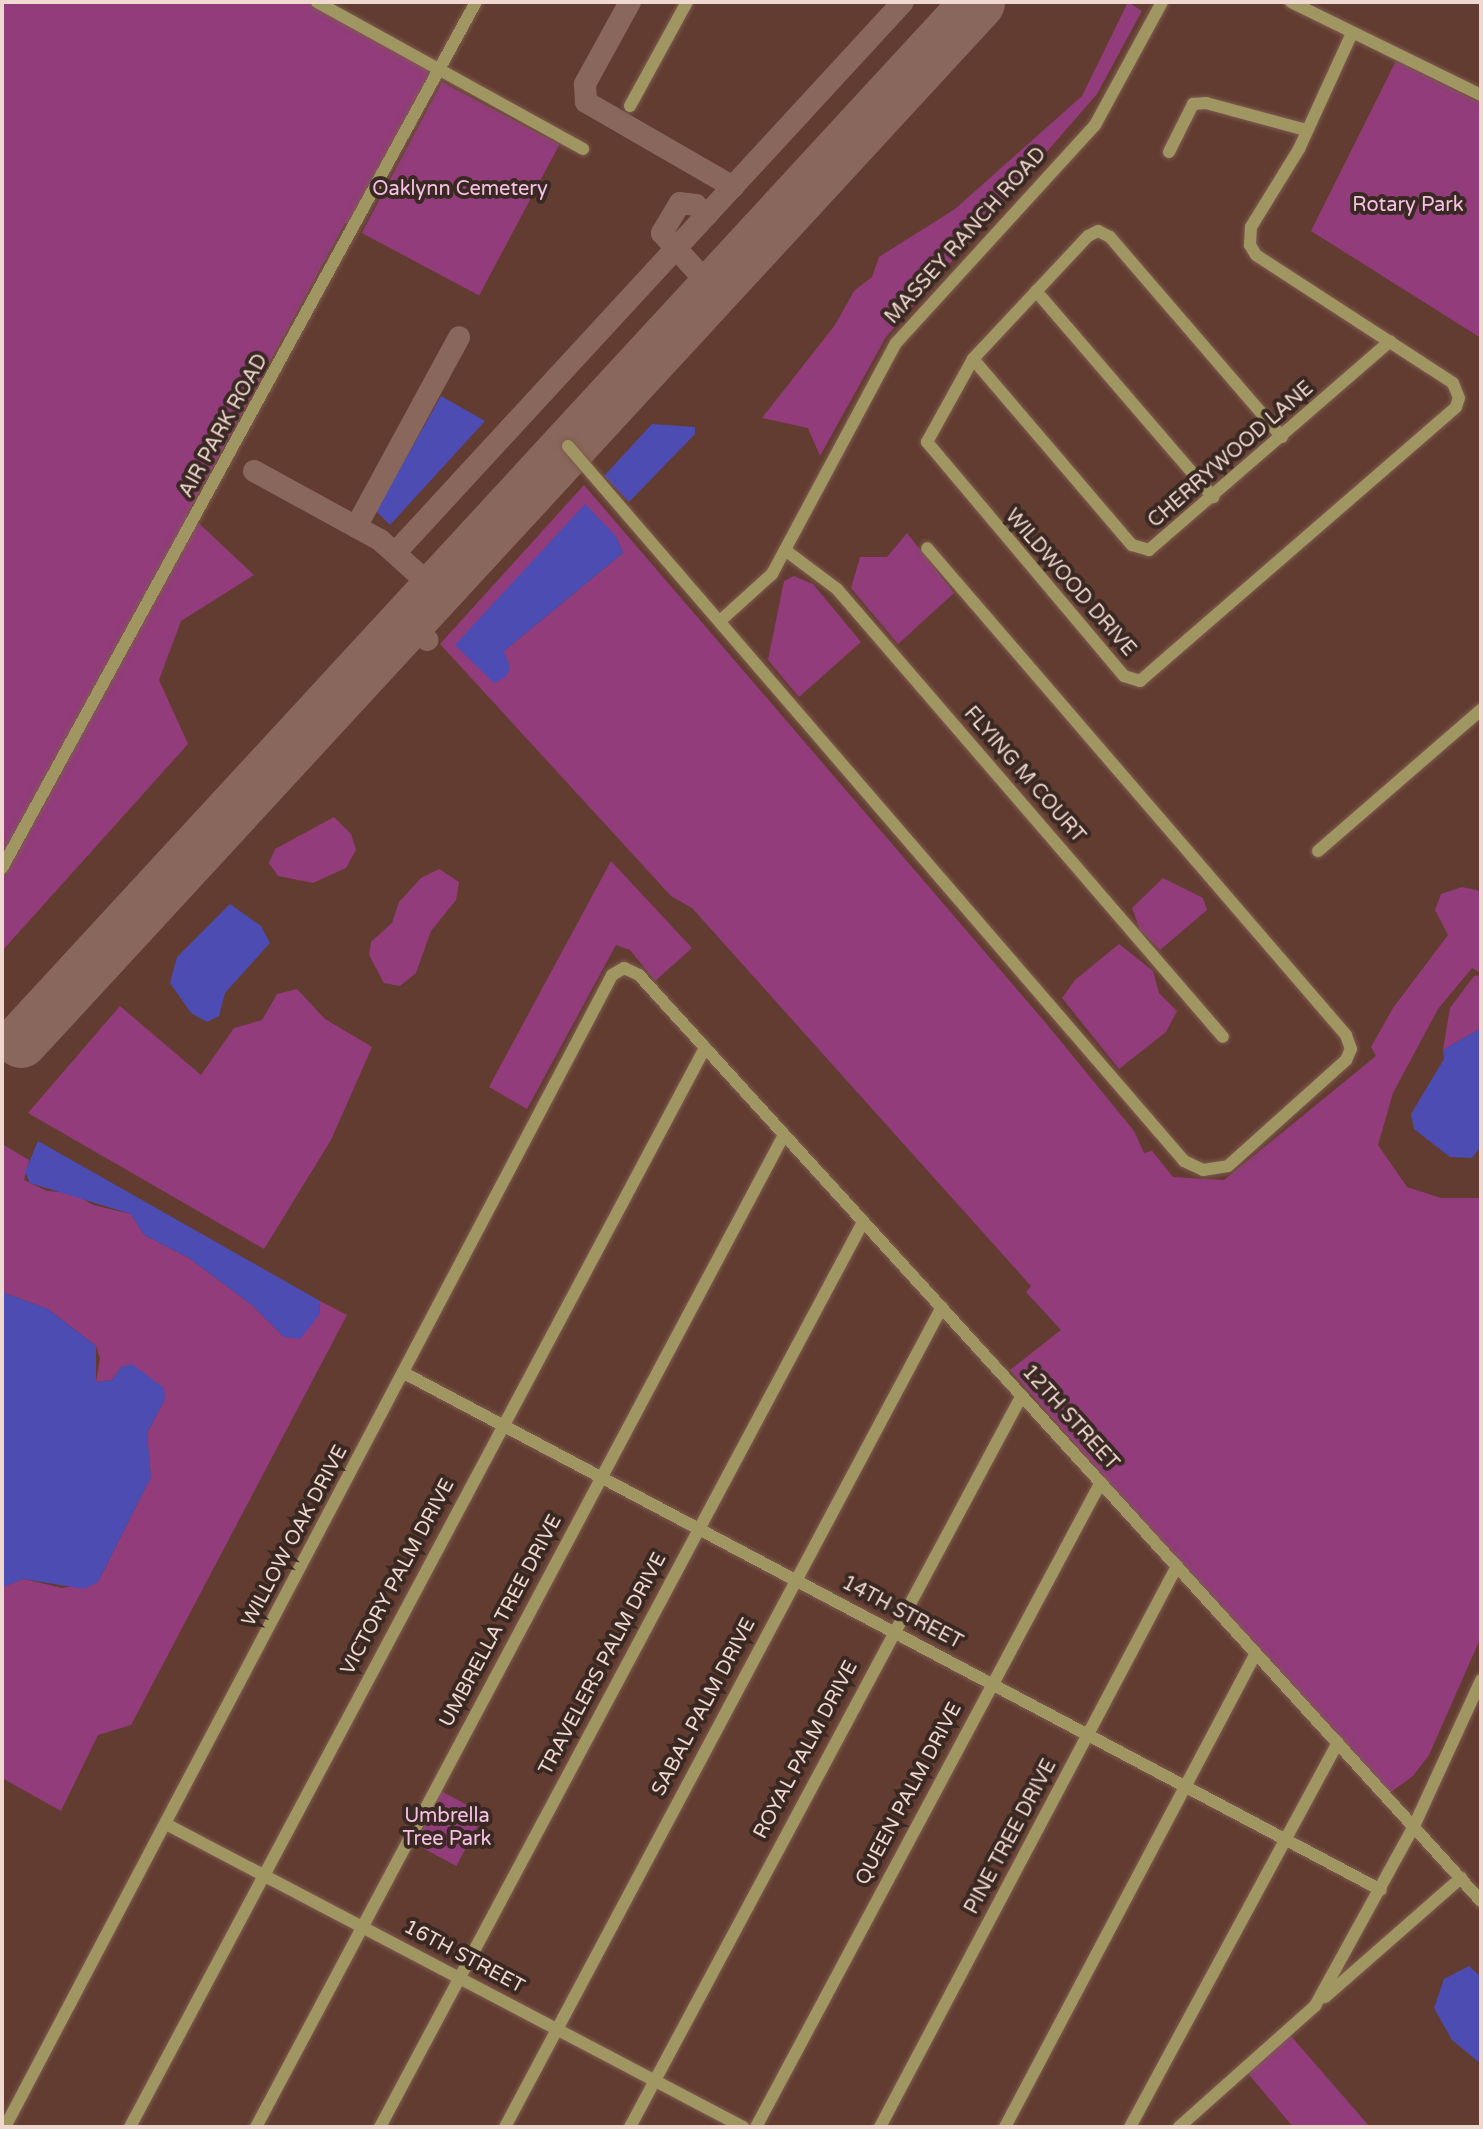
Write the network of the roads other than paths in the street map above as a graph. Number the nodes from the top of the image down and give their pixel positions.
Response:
1 (317, 2) edge
2 (476, 2) edge
3 (687, 2) edge
4 (1162, 2) edge
5 (1291, 2) edge
6 (1352, 33) junction
7 (440, 68) junction
8 (1481, 95) edge
9 (630, 106) dead end
10 (1306, 130) junction
11 (583, 149) dead end
12 (1169, 152) dead end
13 (1036, 291) junction
14 (1390, 341) junction
15 (973, 359) junction
16 (1282, 437) junction
17 (568, 446) dead end
18 (1213, 497) junction
19 (927, 548) dead end
20 (785, 550) junction
21 (720, 621) junction
22 (1481, 710) edge
23 (1318, 851) dead end
24 (2, 868) edge
25 (624, 968) joint
26 (1223, 1037) dead end
27 (705, 1048) junction
28 (784, 1135) junction
29 (863, 1222) junction
30 (942, 1307) junction
31 (404, 1373) junction
32 (1022, 1395) junction
33 (502, 1424) junction
34 (600, 1476) junction
35 (1101, 1482) junction
36 (698, 1528) junction
37 (1177, 1566) junction
38 (795, 1579) junction
39 (892, 1631) junction
40 (1256, 1653) junction
41 (1481, 1680) edge
42 (991, 1683) junction
43 (1088, 1735) junction
44 (1338, 1743) junction
45 (1186, 1786) junction
46 (166, 1824) junction
47 (1414, 1826) junction
48 (1284, 1838) junction
49 (264, 1875) junction
50 (1461, 1878) junction
51 (1381, 1890) junction
52 (1481, 1901) edge
53 (362, 1926) junction
54 (460, 1978) junction
55 (1315, 2006) junction
56 (557, 2029) junction
57 (655, 2080) junction
58 (5, 2127) edge
59 (130, 2127) edge
60 (256, 2127) edge
61 (380, 2127) edge
62 (505, 2127) edge
63 (630, 2127) edge
64 (743, 2127) edge
65 (756, 2127) edge
66 (880, 2127) edge
67 (1005, 2127) edge
68 (1130, 2127) edge
69 (1179, 2127) edge

1 - 7 street
2 - 7 street, AIR PARK ROAD
3 - 9 street
4 - 20 street, MASSEY RANCH ROAD
5 - 6 street
6 - 8 street
6 - 10 street
7 - 11 street
7 - 24 street, AIR PARK ROAD
10 - 12 street
10 - 14 street, WILDWOOD DRIVE
13 - 15 street, WILDWOOD DRIVE
13 - 16 street, WILDWOOD DRIVE
13 - 18 street
14 - 15 street, WILDWOOD DRIVE
14 - 16 street, CHERRYWOOD LANE
15 - 18 street, CHERRYWOOD LANE
16 - 18 street, CHERRYWOOD LANE
17 - 21 street
19 - 21 street
20 - 21 street, MASSEY RANCH ROAD
20 - 26 street, FLYING M COURT
22 - 23 street
25 - 27 street, 12TH STREET
25 - 31 street, WILLOW OAK DRIVE
27 - 28 street, 12TH STREET
27 - 33 street, VICTORY PALM DRIVE
28 - 29 street, 12TH STREET
28 - 34 street, UMBRELLA TREE DRIVE
29 - 30 street, 12TH STREET
29 - 36 street, TRAVELERS PALM DRIVE
30 - 32 street, 12TH STREET
30 - 38 street, SABAL PALM DRIVE
31 - 33 street, 14TH STREET
31 - 46 street, WILLOW OAK DRIVE
32 - 35 street, 12TH STREET
32 - 39 street, ROYAL PALM DRIVE
33 - 34 street, 14TH STREET
33 - 49 street, VICTORY PALM DRIVE
34 - 36 street, 14TH STREET
34 - 53 street, UMBRELLA TREE DRIVE
35 - 37 street, 12TH STREET
35 - 42 street, QUEEN PALM DRIVE
36 - 38 street, 14TH STREET
36 - 54 street, TRAVELERS PALM DRIVE
37 - 40 street, 12TH STREET
37 - 43 street, PINE TREE DRIVE
38 - 39 street, 14TH STREET
38 - 56 street, SABAL PALM DRIVE
39 - 42 street, 14TH STREET
39 - 57 street, ROYAL PALM DRIVE
40 - 44 street, 12TH STREET
40 - 45 street
41 - 47 street
42 - 43 street, 14TH STREET
42 - 65 street, QUEEN PALM DRIVE
43 - 45 street, 14TH STREET
43 - 66 street, PINE TREE DRIVE
44 - 47 street, 12TH STREET
44 - 48 street
45 - 48 street, 14TH STREET
45 - 67 street
46 - 49 street, 16TH STREET
46 - 58 street, WILLOW OAK DRIVE
47 - 50 street, 12TH STREET
47 - 51 street
48 - 51 street, 14TH STREET
48 - 68 street
49 - 53 street, 16TH STREET
49 - 59 street, VICTORY PALM DRIVE
50 - 52 street, 12TH STREET
50 - 55 street
51 - 55 street
53 - 54 street, 16TH STREET
53 - 60 street, UMBRELLA TREE DRIVE
54 - 56 street, 16TH STREET
54 - 61 street, TRAVELERS PALM DRIVE
55 - 69 street
56 - 57 street, 16TH STREET
56 - 62 street, SABAL PALM DRIVE
57 - 63 street, ROYAL PALM DRIVE
57 - 64 street, 16TH STREET

